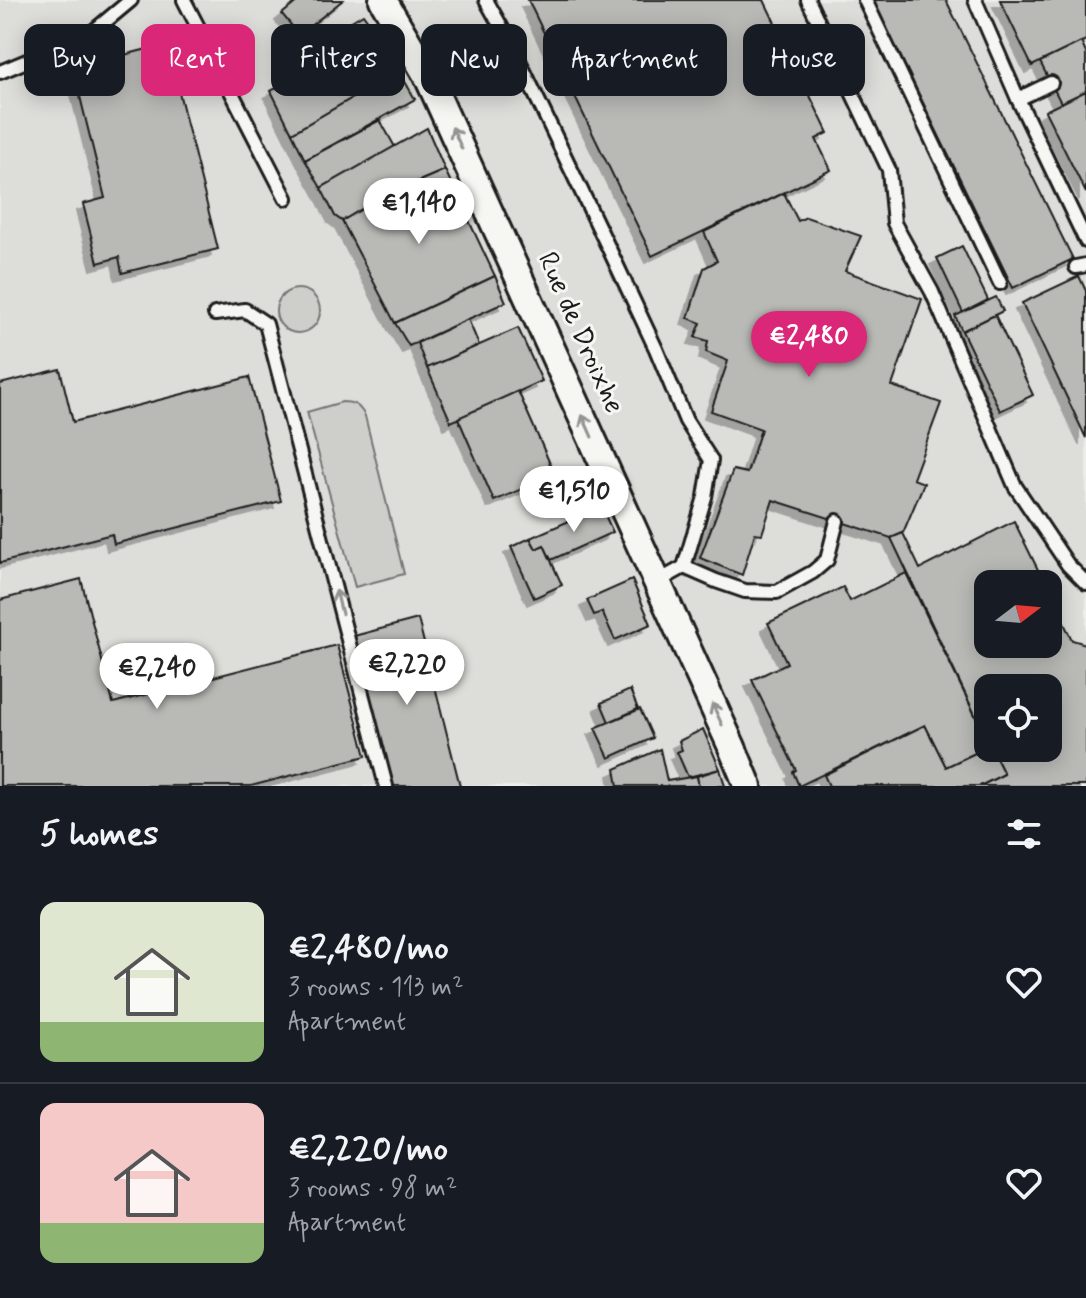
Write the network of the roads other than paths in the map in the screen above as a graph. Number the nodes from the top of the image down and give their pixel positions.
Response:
1 (131, 0) edge
2 (184, 0) edge
3 (383, 0) edge
4 (486, 0) edge
5 (808, 0) edge
6 (865, 0) edge
7 (975, 0) edge
8 (0, 72) edge
9 (1051, 83) dead end
10 (1018, 99) junction
11 (286, 198) dead end
12 (1086, 241) edge
13 (1000, 283) dead end
14 (215, 314) dead end
15 (837, 521) dead end
16 (684, 567) junction
17 (657, 582) junction
18 (1086, 583) edge
19 (386, 786) edge
20 (748, 786) edge

1 - 8 lane
2 - 11 lane
17 -> 3 street, Rue de Droixhe
4 - 16 lane
5 - 18 lane
6 - 13 lane
7 - 10 lane
9 - 10 lane
10 - 12 lane
19 -> 14 lane
15 - 16 lane
16 - 17 lane
20 -> 17 street, Rue de Droixhe

